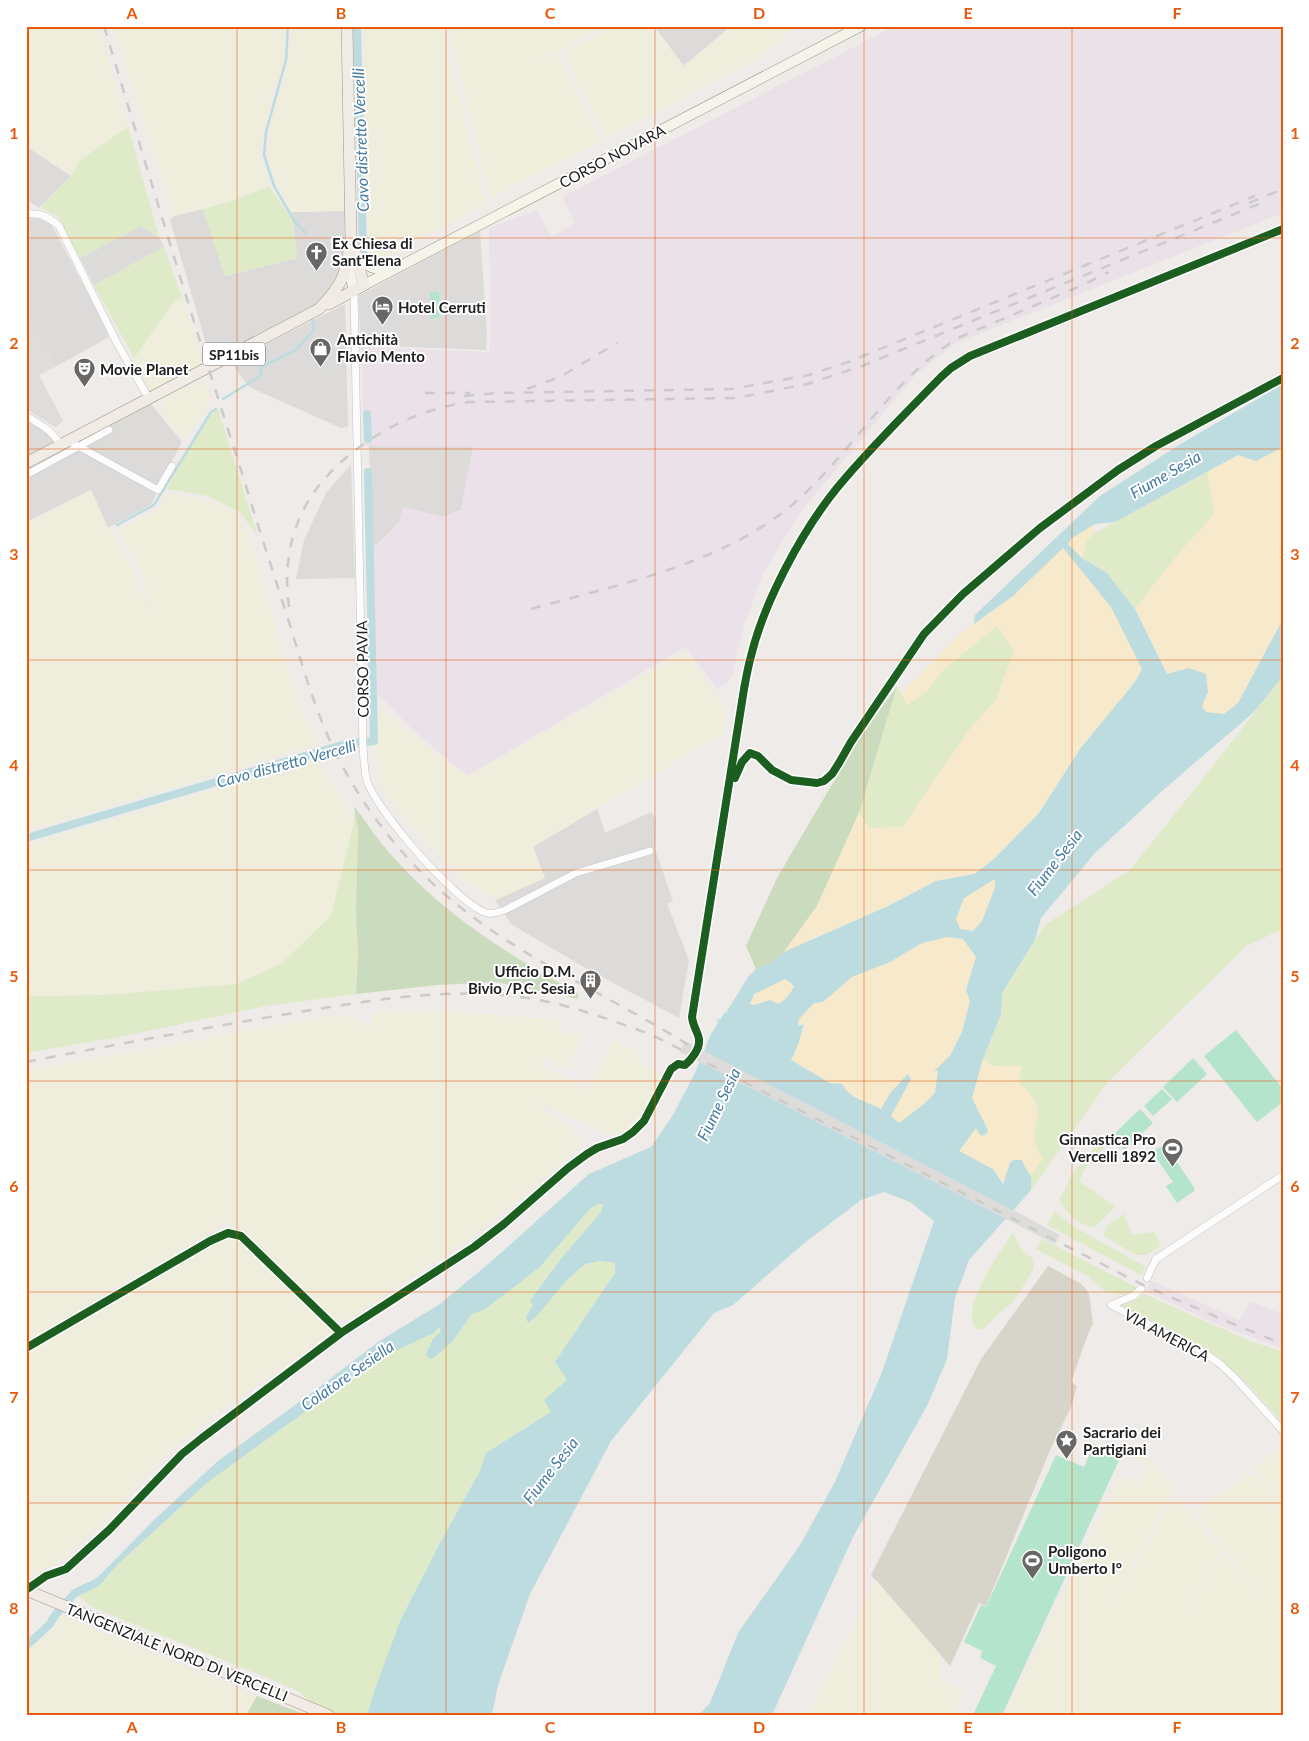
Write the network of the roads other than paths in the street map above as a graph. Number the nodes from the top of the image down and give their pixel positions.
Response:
1 (347, 26) edge
2 (853, 28) edge
3 (26, 206) edge
4 (26, 214) edge
5 (36, 214) junction
6 (351, 239) junction
7 (356, 254) junction
8 (348, 264) junction
9 (396, 269) junction
10 (359, 288) junction
11 (319, 309) junction
12 (149, 399) junction
13 (26, 416) edge
14 (109, 430) dead end
15 (69, 444) junction
16 (26, 463) edge
17 (172, 466) dead end
18 (26, 475) edge
19 (650, 851) dead end
20 (1283, 1175) edge
21 (1147, 1278) dead end
22 (1141, 1289) dead end
23 (1283, 1431) edge
24 (26, 1590) edge
25 (328, 1715) edge

1 - 6 main road
2 - 9 main road, CORSO NOVARA / SP11bis
3 - 5 street
4 - 5 street
5 - 12 street
6 - 7 main road
6 - 8 main road
7 - 9 main road
7 - 10 main road
8 - 10 main road
8 - 11 main road
9 - 10 main road, CORSO NOVARA / SP11bis
10 - 11 main road, CORSO NOVARA / SP11bis
10 - 19 street, CORSO PAVIA
11 - 12 main road, SP11bis
12 - 15 main road, SP11bis
13 - 15 street
14 - 15 street
15 - 16 main road, SP11bis
15 - 17 street
15 - 18 street
20 - 21 street
22 - 23 street, VIA AMERICA
24 - 25 main road, TANGENZIALE NORD DI VERCELLI

